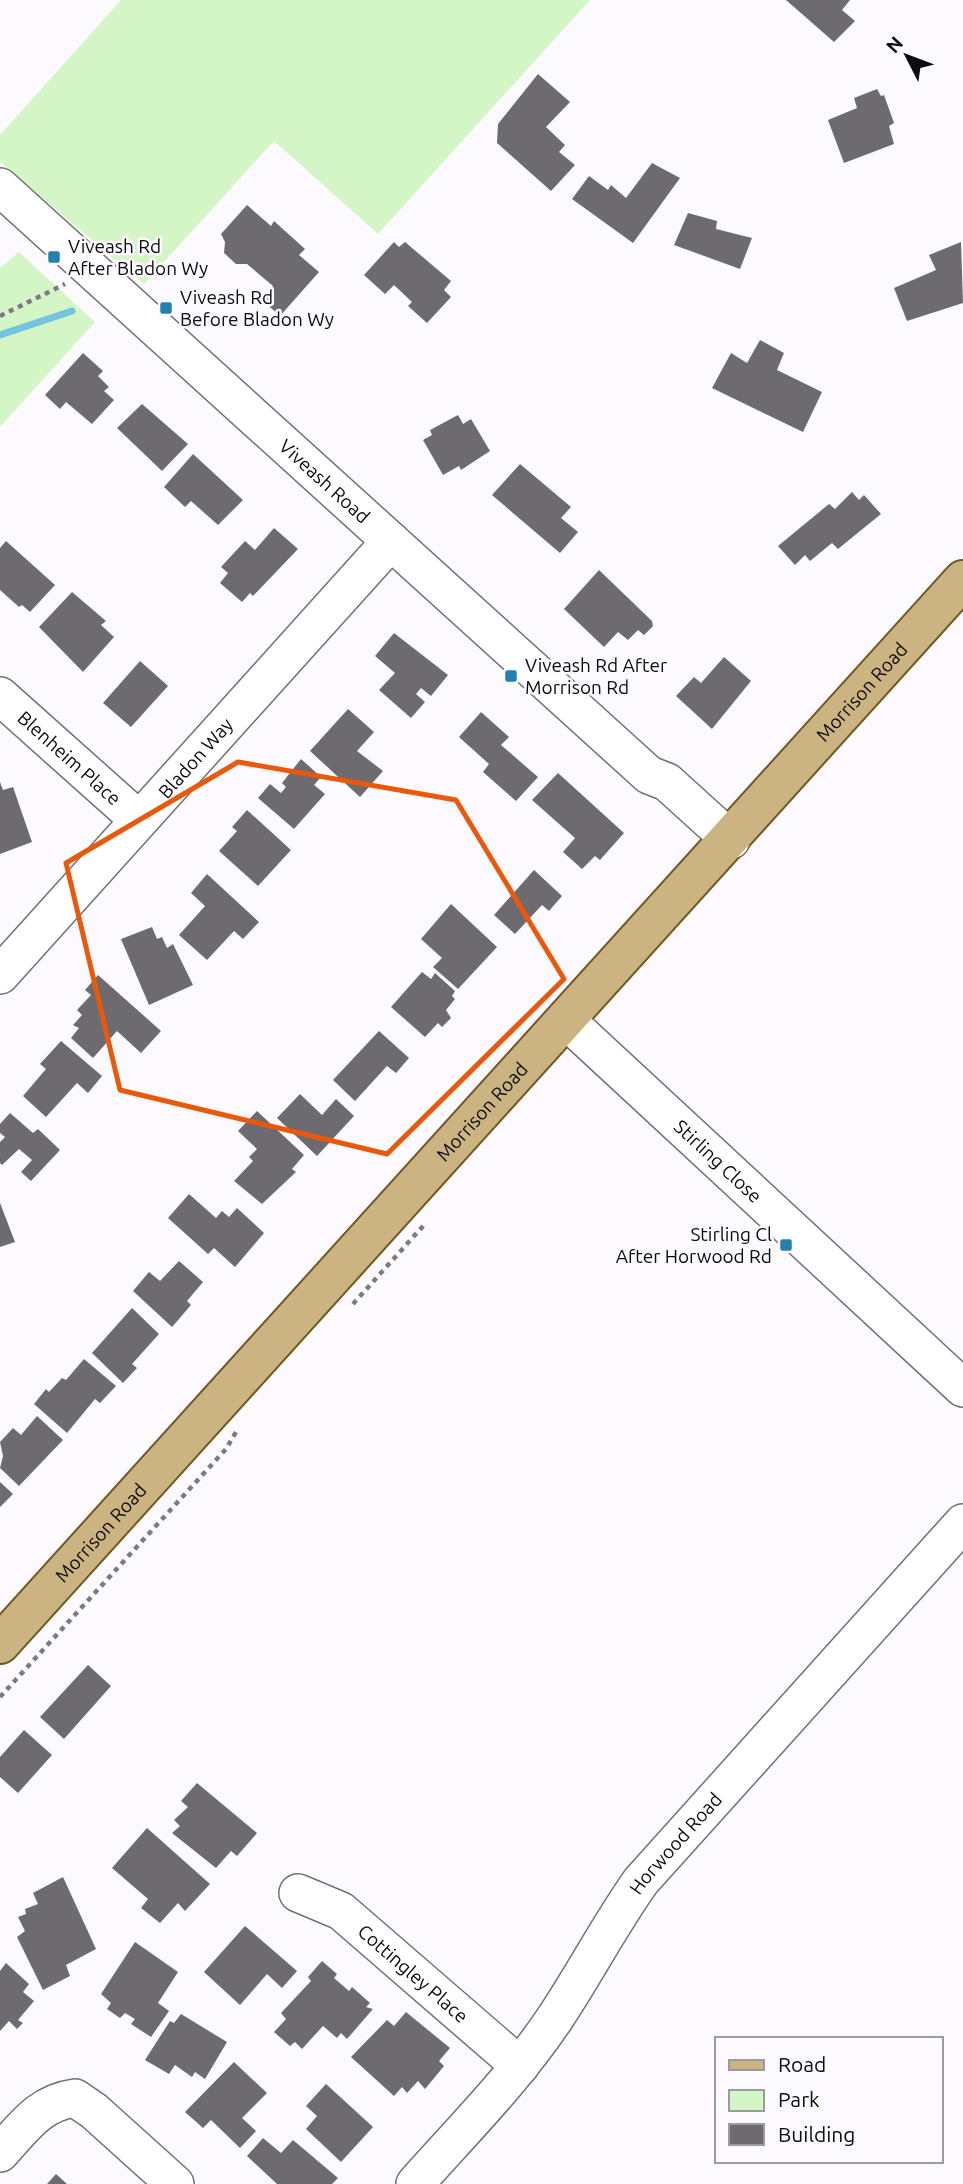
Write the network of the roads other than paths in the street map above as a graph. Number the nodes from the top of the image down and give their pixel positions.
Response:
1 (0, 187) edge
2 (391, 541) junction
3 (963, 580) edge
4 (0, 695) edge
5 (139, 820) junction
6 (725, 846) junction
7 (0, 975) edge
8 (567, 1021) junction
9 (963, 1388) edge
10 (963, 1523) edge
11 (0, 1644) edge
12 (298, 1893) dead end
13 (520, 2066) junction
14 (0, 2153) edge
15 (175, 2184) edge
16 (415, 2184) edge

1 - 2 street, Viveash Road
2 - 5 street, Bladon Way
2 - 6 street, Viveash Road
3 - 6 main road, Morrison Road
4 - 5 street, Blenheim Place
5 - 7 street, Bladon Way
6 - 8 main road, Morrison Road
8 - 9 street, Stirling Close
8 - 11 main road, Morrison Road
10 - 13 street, Horwood Road
12 - 13 street, Cottingley Place
13 - 16 street, Horwood Road
14 - 15 street

